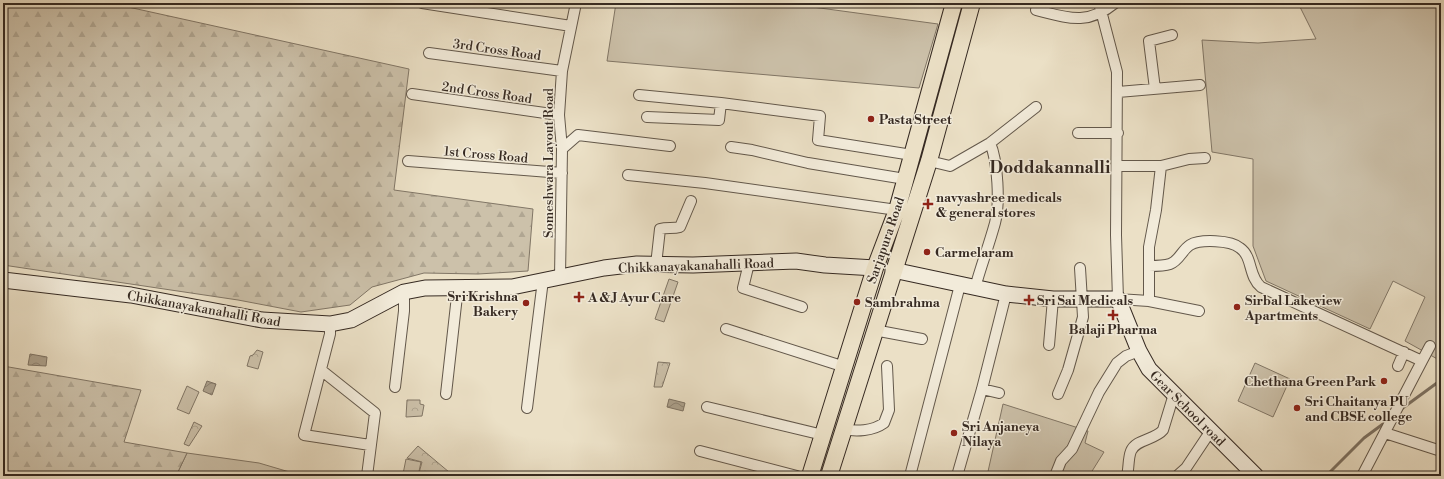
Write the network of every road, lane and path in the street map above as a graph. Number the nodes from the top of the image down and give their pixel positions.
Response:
1 (422, 3) edge
2 (576, 3) edge
3 (954, 3) edge
4 (972, 3) edge
5 (1099, 3) edge
6 (1115, 3) edge
7 (1036, 10) dead end
8 (1103, 13) junction
9 (571, 26) junction
10 (1172, 35) dead end
11 (429, 53) dead end
12 (562, 71) junction
13 (1200, 85) dead end
14 (1155, 89) junction
15 (1118, 92) junction
16 (412, 94) dead end
17 (640, 95) dead end
18 (721, 103) junction
19 (1036, 106) dead end
20 (559, 115) junction
21 (647, 117) dead end
22 (1078, 133) dead end
23 (1118, 133) junction
24 (990, 143) junction
25 (670, 146) dead end
26 (731, 147) dead end
27 (562, 149) junction
28 (912, 154) junction
29 (1204, 158) dead end
30 (408, 161) dead end
31 (929, 161) junction
32 (1117, 166) junction
33 (1161, 166) junction
34 (562, 173) junction
35 (628, 175) dead end
36 (905, 179) junction
37 (691, 201) dead end
38 (897, 210) junction
39 (749, 263) junction
40 (656, 265) junction
41 (1149, 266) junction
42 (875, 268) junction
43 (1080, 268) dead end
44 (893, 270) junction
45 (560, 277) junction
46 (3, 280) edge
47 (543, 280) junction
48 (960, 285) junction
49 (458, 287) junction
50 (975, 288) junction
51 (404, 292) junction
52 (1006, 294) junction
53 (1053, 299) junction
54 (1082, 299) junction
55 (1118, 299) junction
56 (1148, 300) junction
57 (802, 307) dead end
58 (1199, 311) dead end
59 (330, 324) junction
60 (726, 329) dead end
61 (874, 330) junction
62 (922, 339) dead end
63 (1049, 345) dead end
64 (1430, 346) dead end
65 (1139, 352) junction
66 (1404, 352) junction
67 (1422, 361) junction
68 (887, 366) dead end
69 (1398, 366) dead end
70 (845, 367) junction
71 (320, 370) junction
72 (395, 387) dead end
73 (982, 389) junction
74 (999, 393) dead end
75 (446, 394) dead end
76 (1058, 394) dead end
77 (1174, 394) junction
78 (706, 407) dead end
79 (527, 408) dead end
80 (843, 429) junction
81 (1210, 432) junction
82 (1385, 433) junction
83 (823, 435) junction
84 (370, 445) junction
85 (700, 451) dead end
86 (1441, 451) edge
87 (367, 476) edge
88 (797, 476) edge
89 (810, 476) edge
90 (829, 476) edge
91 (910, 476) edge
92 (957, 476) edge
93 (1055, 476) edge
94 (1127, 476) edge
95 (1177, 476) edge
96 (1256, 476) edge
97 (1362, 476) edge

1 - 9 street
2 - 9 street, Someshwara Layout Road
3 - 28 main road, Sarjapura Road
4 - 31 main road, Sarjapura Road
5 - 8 street
6 - 8 street
7 - 8 street
8 - 15 street
9 - 12 street, Someshwara Layout Road
10 - 14 street
11 - 12 street, 3rd Cross Road
12 - 20 street, Someshwara Layout Road
13 - 14 street
14 - 15 street
15 - 23 street
16 - 20 street, 2nd Cross Road
17 - 18 street
18 - 21 street
18 - 28 street
19 - 24 street
20 - 27 street, Someshwara Layout Road
22 - 23 street
23 - 32 street
24 - 31 street
24 - 50 street
25 - 27 street
26 - 36 street
27 - 34 street, Someshwara Layout Road
28 - 36 main road, Sarjapura Road
29 - 33 street
30 - 34 street, 1st Cross Road
31 - 44 main road, Sarjapura Road
32 - 33 street
32 - 55 street
33 - 41 street
34 - 45 street, Someshwara Layout Road
35 - 38 street
36 - 38 main road, Sarjapura Road
37 - 40 street
38 - 42 main road, Sarjapura Road
39 - 40 main road, Chikkanayakanahalli Road
39 - 42 main road, Chikkanayakanahalli Road
39 - 57 street
40 - 45 main road, Chikkanayakanahalli Road
41 - 56 street
41 - 66 street
42 - 70 main road, Sarjapura Road
43 - 54 street
44 - 48 main road
44 - 61 main road, Sarjapura Road
45 - 47 main road, Chikkanayakanahalli Road
46 - 59 main road, Chikkanayakanahalli Road
47 - 49 main road, Chikkanayakanahalli Road
47 - 79 street
48 - 50 main road
48 - 91 street
49 - 51 main road, Chikkanayakanahalli Road
49 - 75 street
50 - 52 main road
51 - 59 main road, Chikkanayakanahalli Road
51 - 72 street
52 - 53 main road
52 - 73 street
53 - 54 main road
53 - 63 street
54 - 55 main road
54 - 76 street
55 - 56 street
55 - 65 main road, Gear School road
56 - 58 street
59 - 71 street
60 - 70 street
61 - 62 street
61 - 80 main road, Sarjapura Road
64 - 67 street
65 - 77 main road, Gear School road
65 - 93 street
66 - 67 street
66 - 69 street
67 - 82 street
68 - 80 street
70 - 83 main road, Sarjapura Road
71 - 84 street
71 - 84 street
73 - 74 street
73 - 92 street
77 - 81 main road, Gear School road
77 - 94 street
78 - 83 street
80 - 90 main road, Sarjapura Road
81 - 95 street
81 - 96 main road, Gear School road
82 - 86 street
82 - 97 street
83 - 89 main road, Sarjapura Road
84 - 87 street
85 - 88 street

